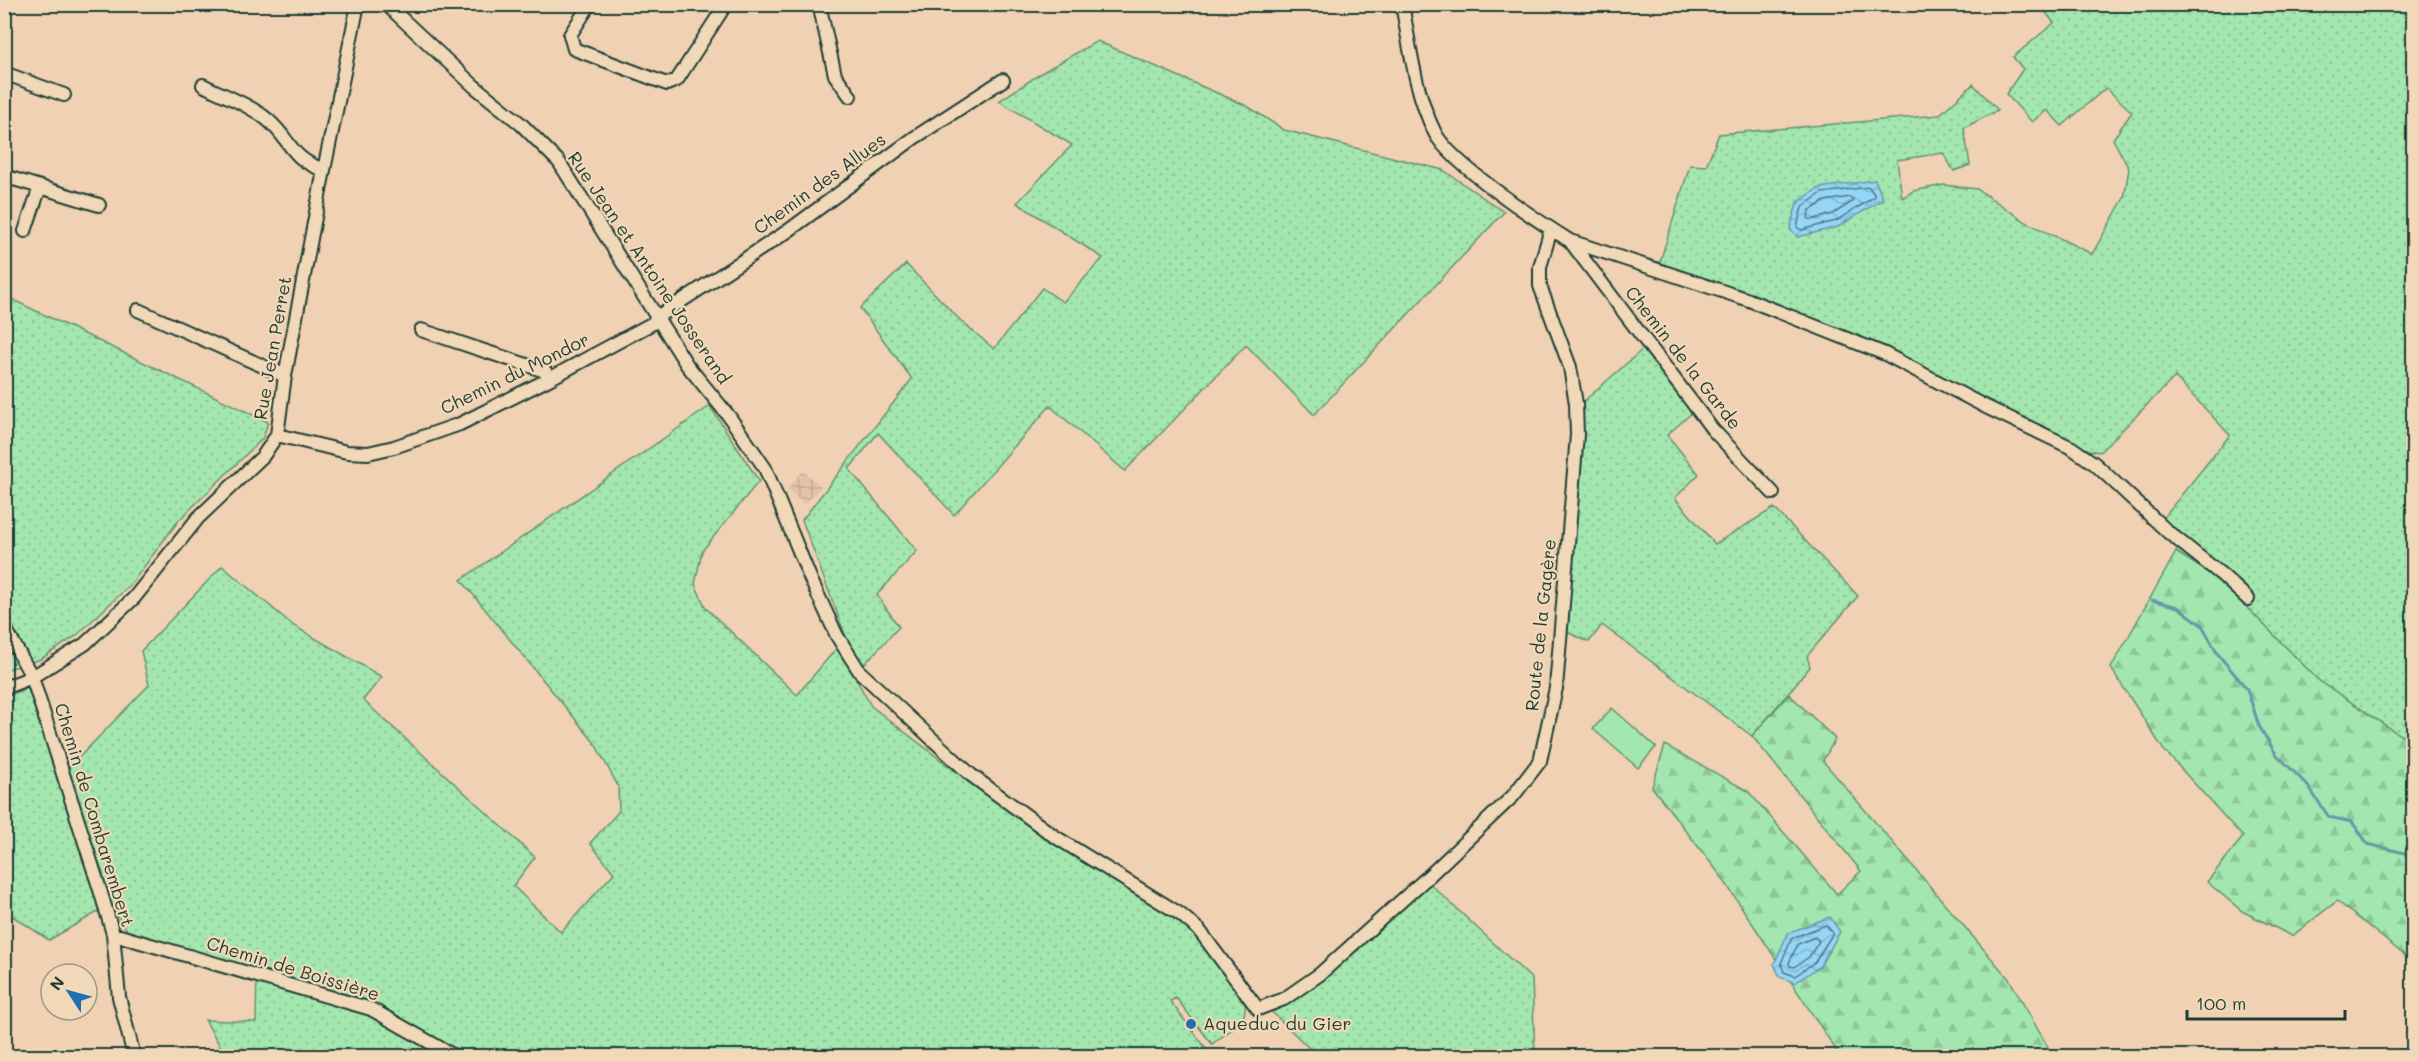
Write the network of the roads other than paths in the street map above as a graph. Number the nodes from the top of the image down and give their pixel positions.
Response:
1 (358, 4) edge
2 (386, 4) edge
3 (590, 4) edge
4 (726, 4) edge
5 (819, 4) edge
6 (1402, 4) edge
7 (4, 73) edge
8 (1003, 80) dead end
9 (203, 85) dead end
10 (64, 95) dead end
11 (850, 96) dead end
12 (324, 170) junction
13 (4, 176) edge
14 (40, 187) junction
15 (99, 205) dead end
16 (1551, 229) junction
17 (25, 231) dead end
18 (1570, 241) junction
19 (138, 310) dead end
20 (657, 317) junction
21 (421, 330) dead end
22 (285, 376) junction
23 (549, 380) junction
24 (277, 435) junction
25 (1773, 493) dead end
26 (2248, 599) dead end
27 (4, 626) edge
28 (32, 677) junction
29 (4, 688) edge
30 (113, 934) junction
31 (1258, 1009) joint
32 (134, 1056) edge
33 (454, 1056) edge

1 - 12 street, Rue Jean Perret
2 - 20 street, Rue Jean et Antoine Josserand
3 - 4 street
5 - 11 street
6 - 16 street
7 - 10 street
8 - 20 street, Chemin des Allues
9 - 12 street
12 - 22 street, Rue Jean Perret
13 - 14 street
14 - 15 street
14 - 17 street
16 - 18 street
16 - 31 street, Route de la Gagère
18 - 25 street, Chemin de la Garde
18 - 26 street
19 - 22 street
20 - 23 street, Chemin du Mondor
20 - 31 street, Rue Jean et Antoine Josserand
21 - 23 street
22 - 24 street, Rue Jean Perret
23 - 24 street, Chemin du Mondor
24 - 28 street, Rue Jean Perret
27 - 28 street, Chemin de Combarembert
28 - 29 street, Rue Jean Perret
28 - 30 street, Chemin de Combarembert
30 - 32 street, Chemin de Combarembert
30 - 33 street, Chemin de Boissière

